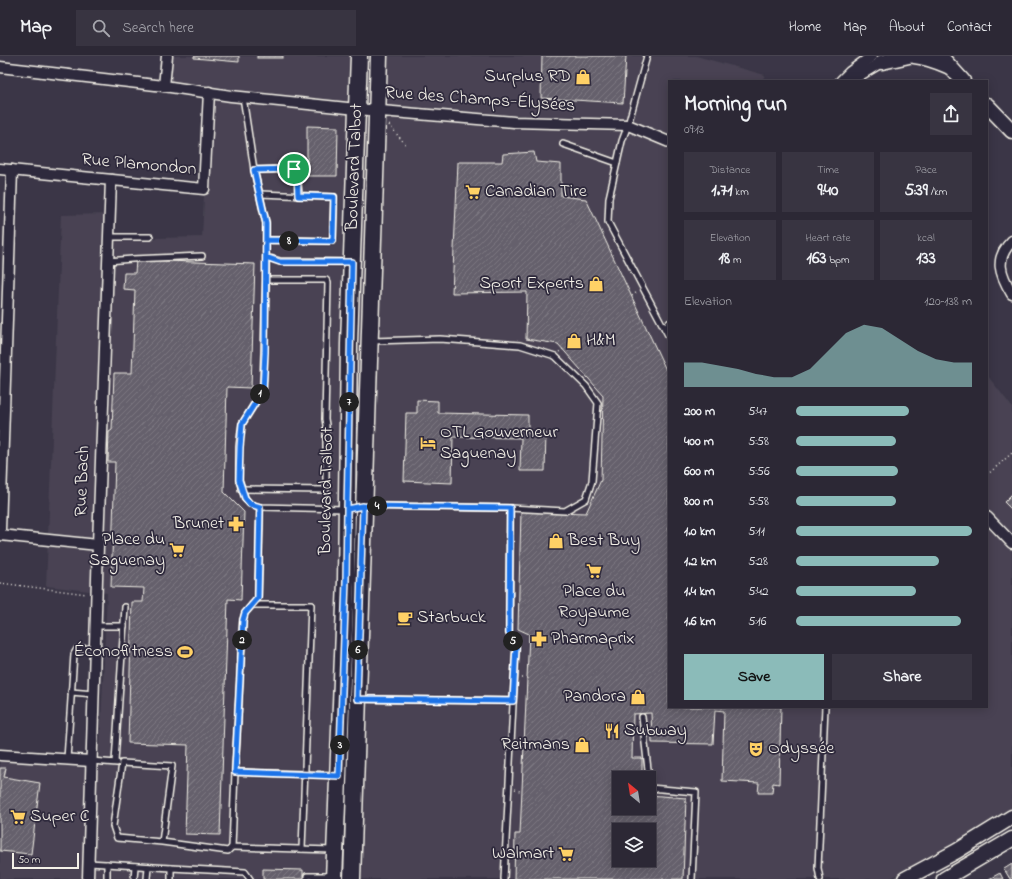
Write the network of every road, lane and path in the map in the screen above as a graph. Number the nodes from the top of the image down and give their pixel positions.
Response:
1 (167, 56) edge
2 (359, 56) edge
3 (379, 56) edge
4 (647, 56) edge
5 (909, 56) edge
6 (914, 56) edge
7 (942, 56) edge
8 (882, 58) edge
9 (0, 67) edge
10 (950, 68) junction
11 (843, 80) edge
12 (851, 80) edge
13 (962, 80) edge
14 (164, 86) junction
15 (209, 92) junction
16 (243, 97) junction
17 (988, 106) edge
18 (356, 109) junction
19 (377, 110) junction
20 (628, 125) junction
21 (1012, 131) edge
22 (668, 142) edge
23 (563, 144) dead end
24 (406, 145) dead end
25 (617, 163) junction
26 (0, 169) edge
27 (12, 170) junction
28 (254, 170) junction
29 (111, 180) junction
30 (260, 194) junction
31 (298, 196) junction
32 (109, 237) junction
33 (150, 237) dead end
34 (266, 240) junction
35 (1012, 241) edge
36 (202, 256) dead end
37 (266, 257) junction
38 (108, 261) junction
39 (352, 262) junction
40 (266, 280) junction
41 (1012, 294) edge
42 (668, 324) edge
43 (665, 329) junction
44 (668, 334) edge
45 (369, 341) junction
46 (1012, 453) edge
47 (988, 474) edge
48 (241, 489) junction
49 (260, 507) junction
50 (355, 508) junction
51 (510, 508) junction
52 (988, 518) edge
53 (0, 530) edge
54 (0, 535) edge
55 (1012, 543) edge
56 (98, 545) junction
57 (0, 583) edge
58 (97, 596) junction
59 (252, 605) junction
60 (125, 607) dead end
61 (96, 626) junction
62 (124, 626) junction
63 (95, 648) junction
64 (71, 692) junction
65 (94, 694) junction
66 (357, 699) junction
67 (513, 701) junction
68 (825, 708) edge
69 (642, 718) dead end
70 (0, 755) edge
71 (67, 759) junction
72 (91, 761) junction
73 (115, 762) junction
74 (122, 763) junction
75 (648, 771) edge
76 (235, 772) junction
77 (305, 774) junction
78 (339, 776) junction
79 (656, 789) edge
80 (1012, 818) edge
81 (1012, 839) edge
82 (162, 842) junction
83 (232, 847) junction
84 (302, 849) junction
85 (335, 850) junction
86 (89, 863) junction
87 (107, 864) junction
88 (134, 866) junction
89 (148, 868) junction
90 (171, 868) junction
91 (334, 877) edge
92 (88, 879) edge
93 (107, 879) edge
94 (134, 879) edge
95 (147, 879) edge
96 (171, 879) edge
97 (250, 879) edge
98 (307, 879) edge
99 (352, 879) edge
100 (504, 879) edge
101 (692, 879) edge
102 (820, 879) edge
103 (905, 879) edge
104 (944, 879) edge

1 - 14 street
2 - 18 main road, Boulevard Talbot
3 - 19 main road, Boulevard Talbot
4 - 20 lane
5 - 8 street
6 - 10 street
7 - 10 street
8 - 11 street
8 - 12 street
9 - 14 street, Rue des Champs-Élysées
10 - 13 street
14 - 15 street, Rue des Champs-Élysées
15 - 16 street, Rue des Champs-Élysées
15 - 29 street, Rue Plamondon
16 - 18 street, Rue des Champs-Élysées
16 - 28 lane
17 - 21 street
18 - 19 street, Rue des Champs-Élysées
18 - 39 main road, Boulevard Talbot
19 - 20 street, Rue des Champs-Élysées
19 - 24 path
19 - 45 main road, Boulevard Talbot
20 - 22 street, Rue des Champs-Élysées
20 - 25 lane
23 - 25 lane
25 - 43 lane
26 - 27 street, Rue Plamondon
27 - 29 street, Rue Plamondon
27 - 53 street
28 - 30 lane
28 - 31 lane
29 - 32 street, Rue Bach
30 - 31 lane
30 - 34 lane
31 - 34 lane
32 - 33 lane
32 - 38 street, Rue Bach
34 - 37 lane
35 - 41 street
36 - 38 lane
37 - 39 lane
37 - 40 lane
38 - 56 street, Rue Bach
39 - 50 main road, Boulevard Talbot
40 - 48 lane
40 - 48 lane
42 - 43 lane
43 - 44 lane
45 - 50 main road, Boulevard Talbot
45 - 51 lane
46 - 47 path
48 - 49 lane
49 - 50 lane
49 - 59 lane
50 - 51 lane
50 - 66 main road, Boulevard Talbot
50 - 78 main road, Boulevard Talbot
51 - 67 lane
52 - 55 street
54 - 56 street
56 - 58 street, Rue Bach
57 - 58 path
58 - 61 street, Rue Bach
59 - 76 lane
59 - 77 lane
60 - 62 lane
61 - 62 lane
61 - 63 street, Rue Bach
62 - 73 lane
63 - 64 lane
63 - 65 street, Rue Bach
64 - 65 lane
64 - 71 lane
65 - 72 street, Rue Bach
66 - 67 lane
66 - 99 main road, Boulevard Talbot
67 - 100 lane
68 - 102 lane
69 - 75 lane
70 - 71 street
71 - 72 street
72 - 73 lane
72 - 86 street, Rue Bach
73 - 74 lane
74 - 82 lane
74 - 82 lane
76 - 77 lane
76 - 83 lane
77 - 78 lane
77 - 84 lane
78 - 85 main road, Boulevard Talbot
79 - 101 lane
80 - 103 street
81 - 104 street
82 - 83 lane
83 - 84 lane
84 - 85 lane
85 - 91 main road, Boulevard Talbot
86 - 87 lane
86 - 92 street, Rue Bach
87 - 88 lane
87 - 93 lane
88 - 89 lane
88 - 94 lane
89 - 90 lane
89 - 95 lane
90 - 96 lane
90 - 97 lane
91 - 98 lane

